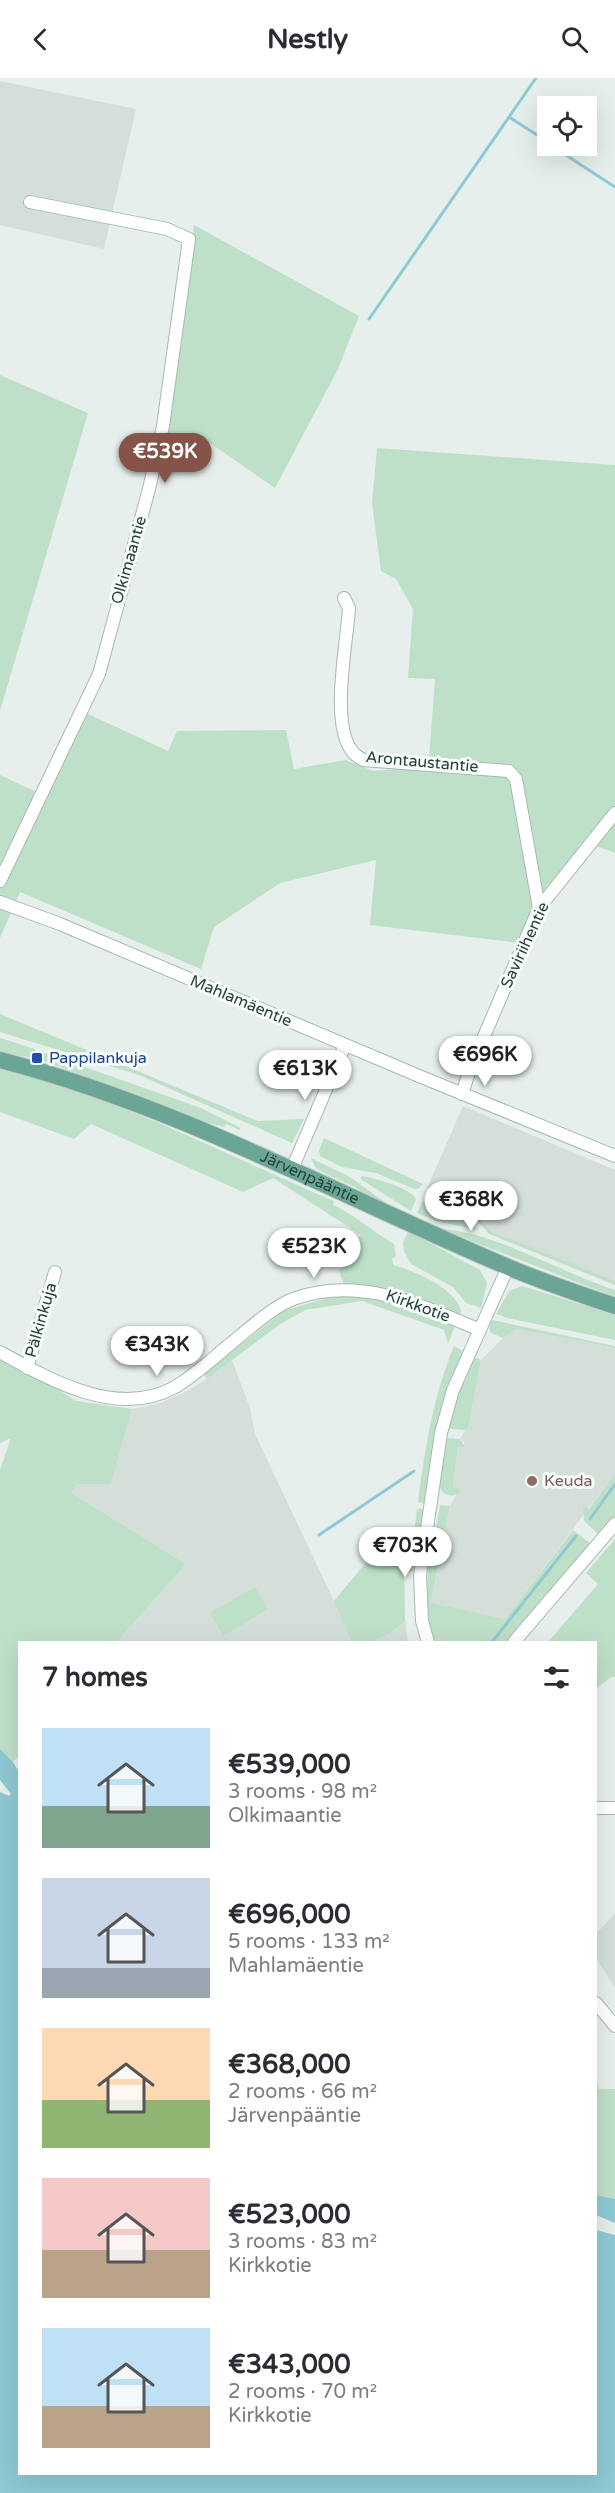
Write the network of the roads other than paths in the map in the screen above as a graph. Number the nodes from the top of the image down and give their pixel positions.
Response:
1 (30, 202) dead end
2 (344, 598) dead end
3 (615, 813) edge
4 (0, 881) edge
5 (0, 902) edge
6 (539, 908) junction
7 (345, 1045) junction
8 (0, 1060) edge
9 (462, 1094) junction
10 (615, 1156) edge
11 (292, 1169) junction
12 (508, 1267) junction
13 (55, 1272) dead end
14 (615, 1306) edge
15 (480, 1330) junction
16 (0, 1352) edge
17 (27, 1368) junction
18 (615, 1524) edge
19 (428, 1641) edge
20 (515, 1641) edge
21 (597, 1808) edge
22 (615, 1808) edge
23 (597, 2004) edge
24 (615, 2026) edge

1 - 4 street, Olkimaantie
2 - 6 street, Arontaustantie
3 - 6 street, Saviriihentie
5 - 7 street, Mahlamäentie
6 - 9 street, Saviriihentie
7 - 9 street, Mahlamäentie
7 - 11 street
8 - 11 main road, Järvenpääntie
9 - 10 street, Mahlamäentie
11 - 12 main road, Järvenpääntie
12 - 14 main road, Järvenpääntie
12 - 15 street
13 - 17 street, Pälkinkuja
15 - 17 street, Kirkkotie
15 - 19 street
16 - 17 street, Kirkkotie
18 - 20 street
21 - 22 street
23 - 24 street

